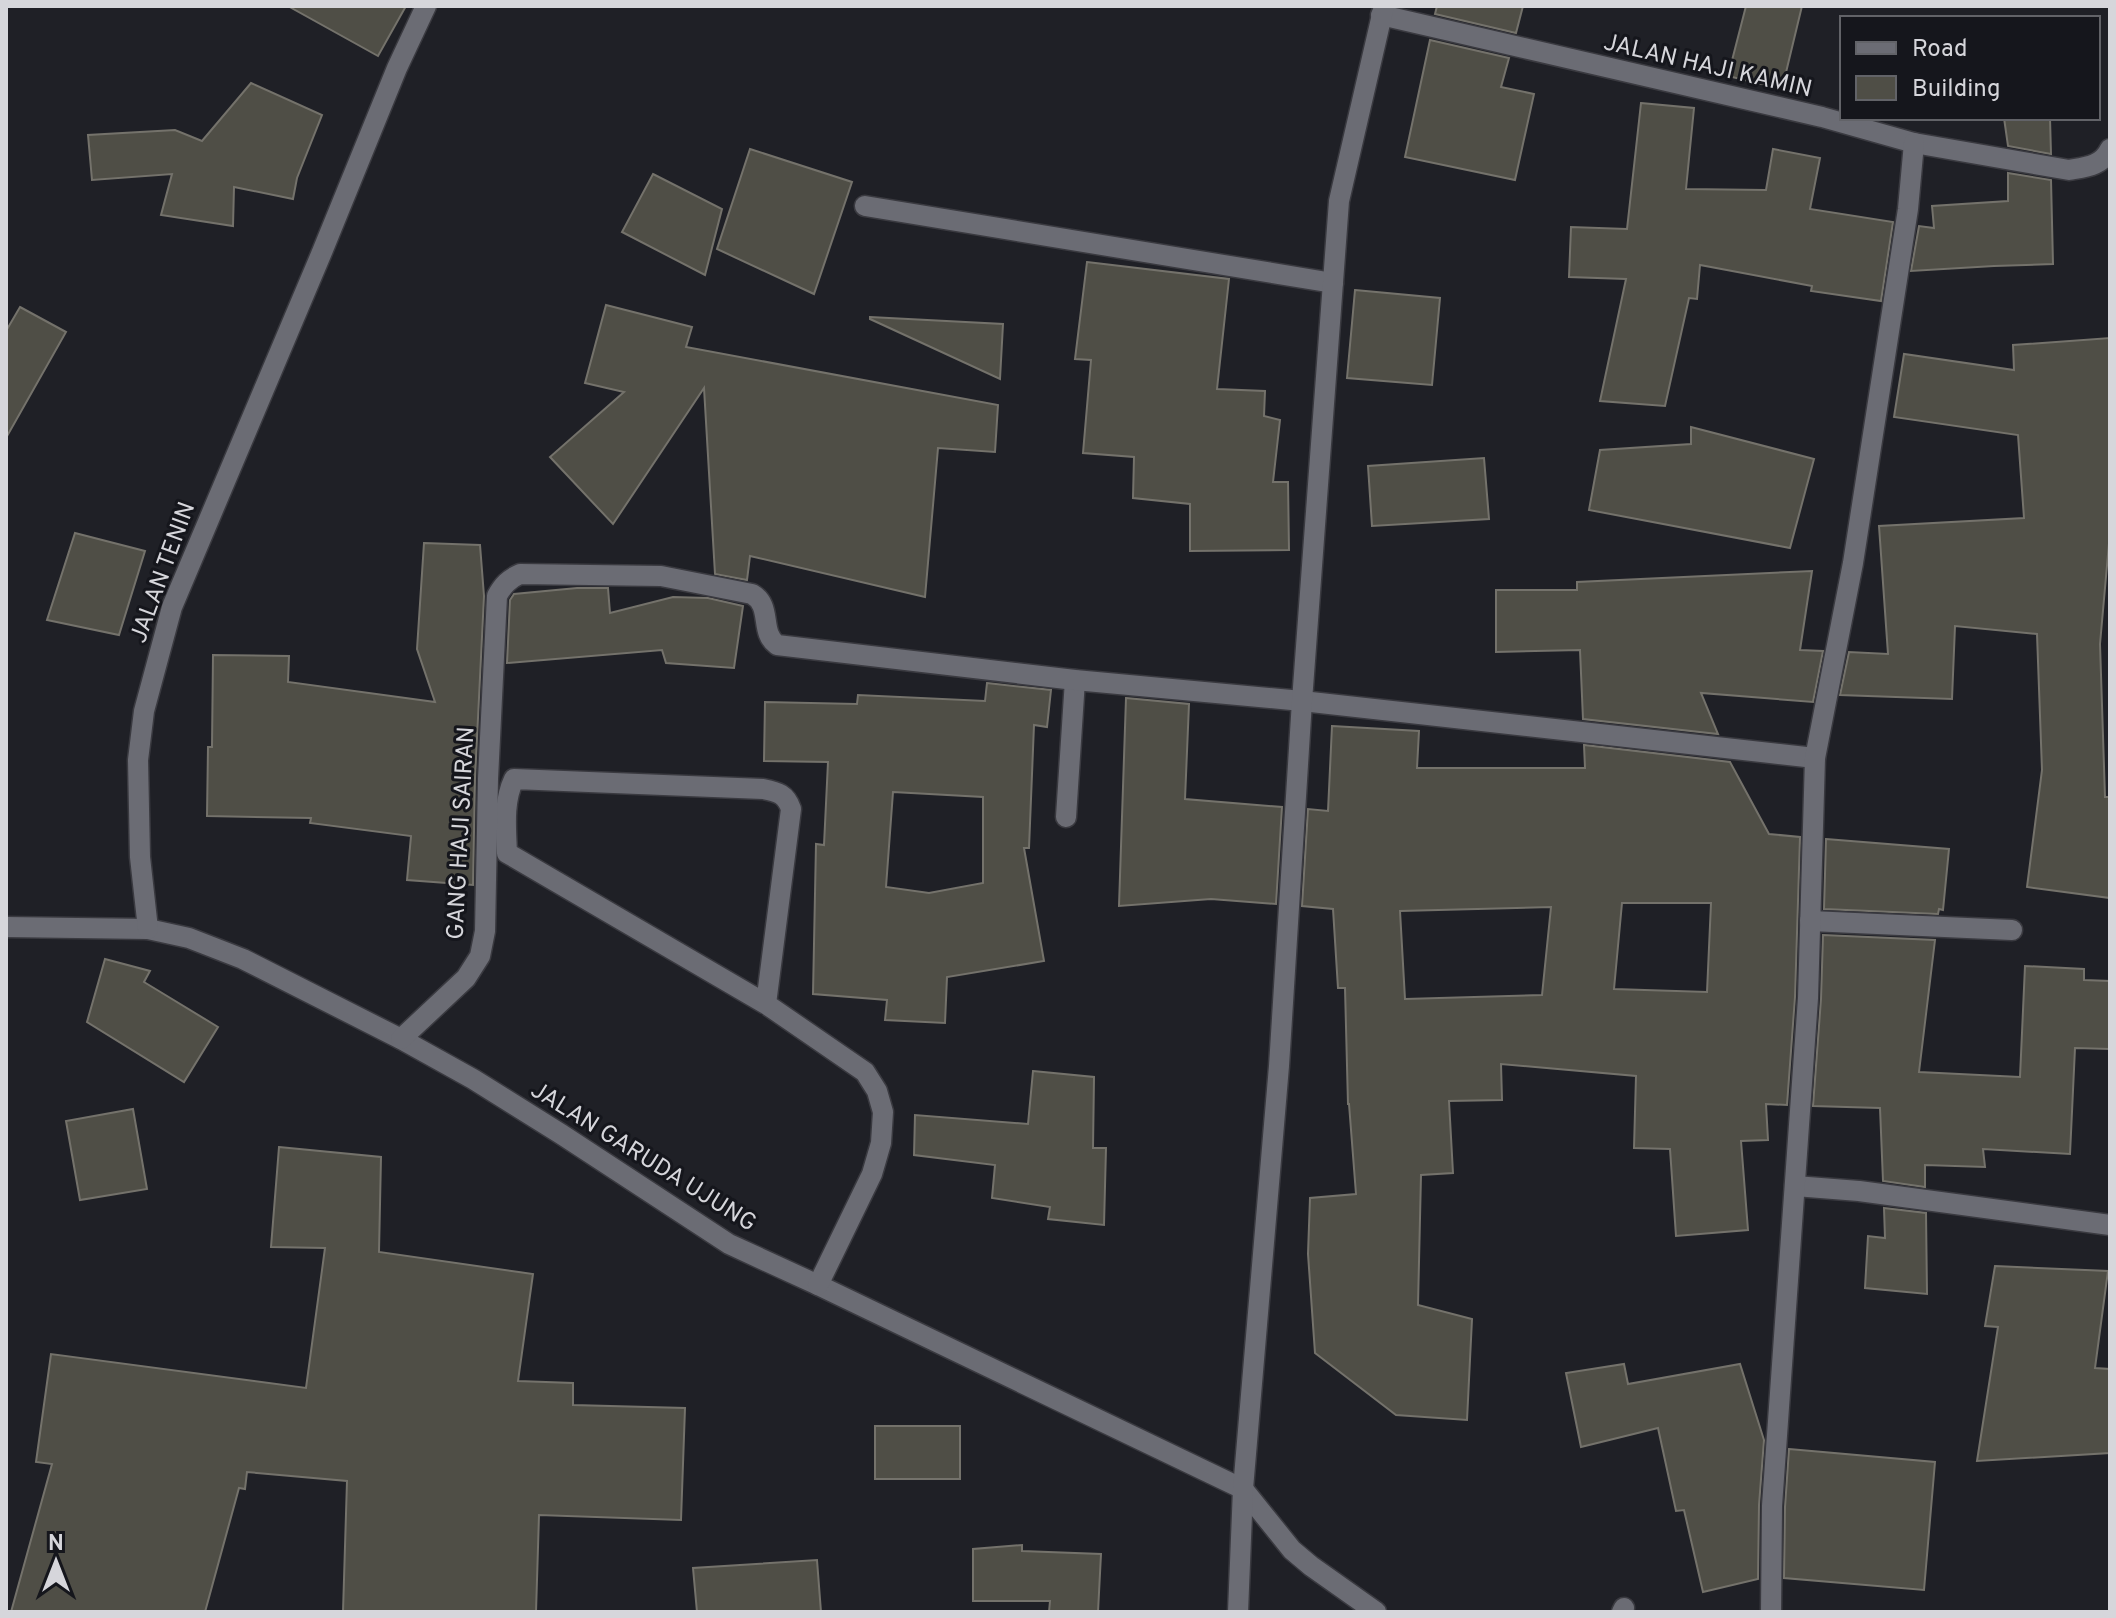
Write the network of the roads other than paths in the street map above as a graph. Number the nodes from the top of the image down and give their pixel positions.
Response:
1 (426, 6) edge
2 (1383, 10) edge
3 (1914, 143) junction
4 (2110, 149) edge
5 (865, 206) dead end
6 (1333, 283) junction
7 (1075, 680) junction
8 (1302, 701) junction
9 (1815, 758) junction
10 (1066, 817) dead end
11 (1810, 921) junction
12 (6, 927) edge
13 (148, 929) junction
14 (2012, 930) dead end
15 (766, 1004) junction
16 (401, 1039) junction
17 (1795, 1186) junction
18 (2110, 1225) edge
19 (818, 1285) junction
20 (1243, 1489) junction
21 (1238, 1612) edge
22 (1376, 1612) edge
23 (1771, 1612) edge

1 - 13 street, JALAN TENIN
2 - 3 street, JALAN HAJI KAMIN
2 - 6 street
3 - 4 street, JALAN HAJI KAMIN
3 - 9 street
5 - 6 street
6 - 8 street
7 - 8 street
7 - 10 street
7 - 16 street, GANG HAJI SAIRAN
8 - 9 street
8 - 20 street
9 - 11 street
11 - 14 street
11 - 17 street
12 - 13 street, JALAN GARUDA UJUNG
13 - 16 street, JALAN GARUDA UJUNG
15 - 15 street
15 - 19 street
16 - 19 street, JALAN GARUDA UJUNG
17 - 18 street
17 - 23 street
19 - 20 street, JALAN GARUDA UJUNG
20 - 21 street
20 - 22 street

